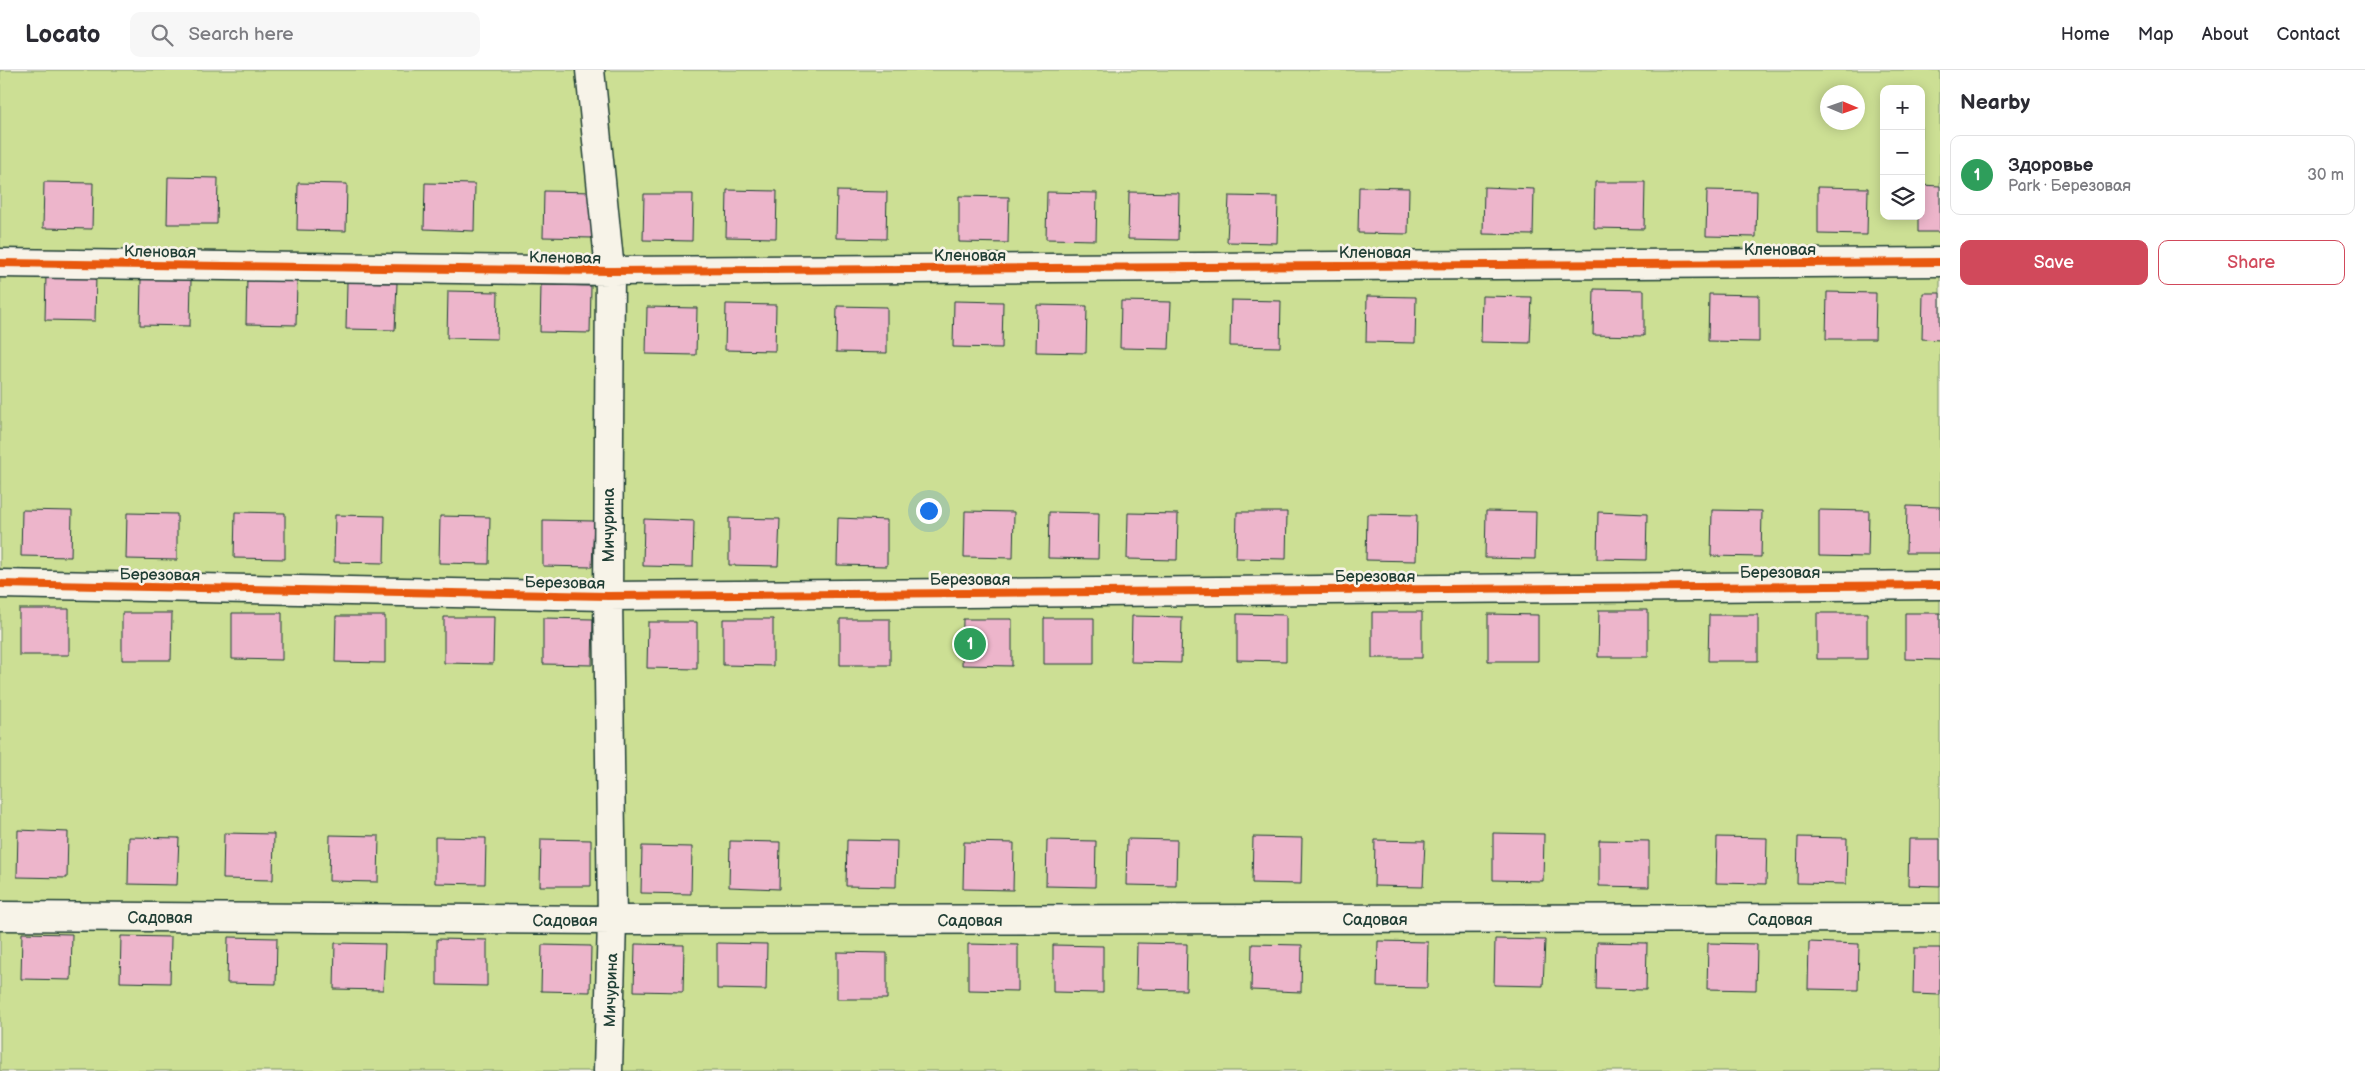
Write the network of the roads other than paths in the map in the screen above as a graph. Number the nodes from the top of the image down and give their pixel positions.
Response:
1 (590, 70) edge
2 (1940, 262) edge
3 (0, 263) edge
4 (610, 271) junction
5 (0, 584) edge
6 (1940, 585) edge
7 (608, 596) junction
8 (0, 916) edge
9 (1940, 918) edge
10 (612, 920) junction
11 (608, 1071) edge

1 - 4 street, Мичурина
2 - 4 street, Кленовая
3 - 4 street, Кленовая
4 - 7 street, Мичурина
5 - 7 street, Березовая
6 - 7 street, Березовая
7 - 10 street, Мичурина
8 - 10 street, Садовая
9 - 10 street, Садовая
10 - 11 street, Мичурина

